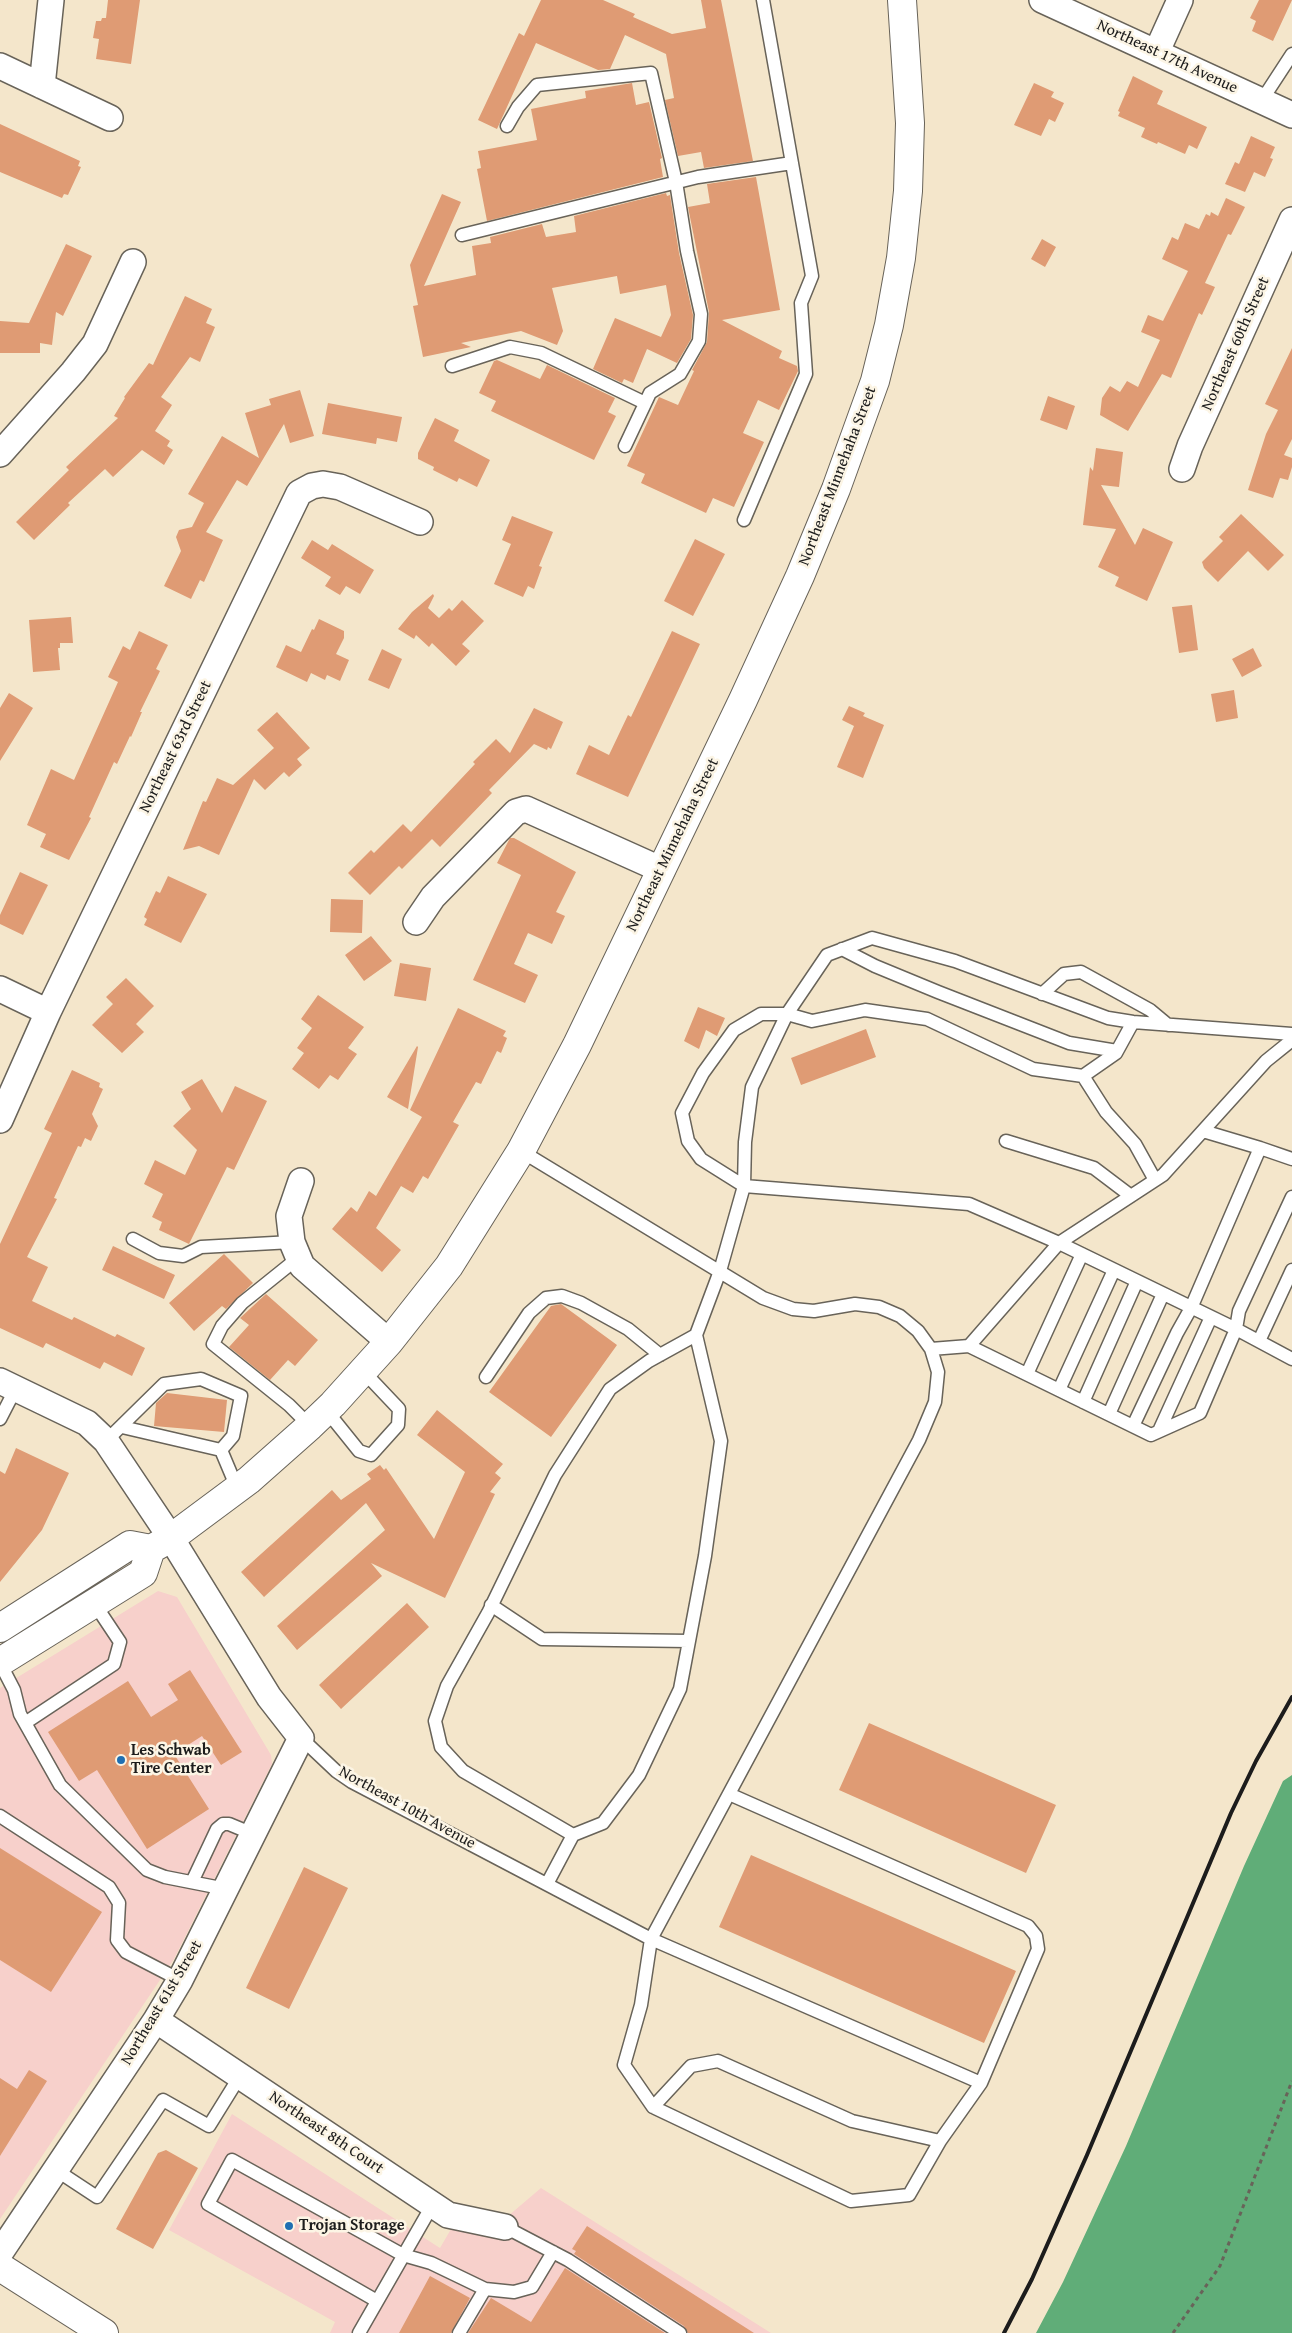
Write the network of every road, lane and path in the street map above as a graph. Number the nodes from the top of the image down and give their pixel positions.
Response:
1 (51, 0) edge
2 (763, 0) edge
3 (902, 0) edge
4 (1042, 0) edge
5 (1180, 0) edge
6 (1157, 51) junction
7 (1292, 54) edge
8 (0, 66) edge
9 (42, 86) junction
10 (1262, 100) junction
11 (1292, 115) edge
12 (110, 118) dead end
13 (507, 126) dead end
14 (792, 163) junction
15 (676, 182) junction
16 (1292, 220) edge
17 (462, 235) dead end
18 (133, 262) dead end
19 (452, 366) dead end
20 (646, 404) junction
21 (5, 441) edge
22 (626, 446) dead end
23 (1182, 469) dead end
24 (744, 520) dead end
25 (420, 522) dead end
26 (662, 870) junction
27 (416, 922) dead end
28 (842, 949) junction
29 (0, 989) edge
30 (1042, 994) junction
31 (48, 1012) junction
32 (787, 1014) junction
33 (1133, 1022) junction
34 (1168, 1025) junction
35 (1292, 1034) edge
36 (1292, 1040) edge
37 (1117, 1051) junction
38 (1083, 1076) junction
39 (0, 1120) edge
40 (1203, 1131) junction
41 (1006, 1141) dead end
42 (1260, 1148) junction
43 (521, 1151) junction
44 (1292, 1160) edge
45 (1154, 1180) junction
46 (301, 1182) dead end
47 (744, 1186) junction
48 (1131, 1196) junction
49 (1292, 1197) edge
50 (133, 1239) dead end
51 (1058, 1243) junction
52 (295, 1250) junction
53 (1082, 1254) junction
54 (1114, 1270) junction
55 (1292, 1270) edge
56 (720, 1271) junction
57 (1137, 1281) junction
58 (1163, 1294) junction
59 (1192, 1308) junction
60 (1211, 1317) junction
61 (1236, 1330) junction
62 (696, 1335) junction
63 (1259, 1341) junction
64 (389, 1342) junction
65 (969, 1346) junction
66 (931, 1349) junction
67 (1291, 1354) edge
68 (660, 1355) junction
69 (363, 1371) junction
70 (1027, 1374) junction
71 (486, 1377) dead end
72 (8, 1384) edge
73 (1059, 1390) junction
74 (1083, 1402) junction
75 (1109, 1414) junction
76 (318, 1418) junction
77 (0, 1419) edge
78 (1133, 1426) junction
79 (1159, 1431) junction
80 (114, 1434) junction
81 (221, 1450) junction
82 (238, 1488) junction
83 (161, 1544) junction
84 (94, 1603) junction
85 (492, 1605) junction
86 (0, 1628) edge
87 (689, 1641) junction
88 (0, 1662) edge
89 (25, 1723) junction
90 (301, 1738) junction
91 (729, 1794) junction
92 (0, 1816) edge
93 (253, 1834) junction
94 (574, 1836) junction
95 (192, 1882) junction
96 (548, 1884) junction
97 (226, 1889) junction
98 (651, 1939) junction
99 (180, 1980) junction
100 (156, 2020) junction
101 (240, 2076) junction
102 (1292, 2081) edge
103 (981, 2083) junction
104 (653, 2107) junction
105 (940, 2141) junction
106 (56, 2170) junction
107 (432, 2204) junction
108 (505, 2227) joint
109 (553, 2252) junction
110 (0, 2253) edge
111 (403, 2255) junction
112 (0, 2267) edge
113 (485, 2289) junction
114 (377, 2301) junction
115 (104, 2333) edge
116 (359, 2333) edge
117 (460, 2333) edge
118 (680, 2333) edge
119 (1173, 2333) edge

1 - 9 street
2 - 14 lane
3 - 26 main road, Northeast Minnehaha Street
4 - 6 street, Northeast 17th Avenue
5 - 6 street
6 - 10 street, Northeast 17th Avenue
7 - 10 lane
8 - 9 street
9 - 12 street
10 - 11 street, Northeast 17th Avenue
13 - 15 lane
14 - 15 lane
14 - 24 lane
15 - 17 lane
15 - 20 lane
16 - 23 street, Northeast 60th Street
18 - 21 street
19 - 20 lane
20 - 22 lane
25 - 31 street, Northeast 63rd Street
26 - 27 street
26 - 43 main road, Northeast Minnehaha Street
28 - 30 lane
28 - 32 lane
28 - 37 lane
29 - 31 street
30 - 33 lane
30 - 34 lane
31 - 39 street, Northeast 63rd Street
32 - 38 lane
32 - 47 lane
32 - 47 lane
33 - 34 lane
33 - 37 lane
34 - 35 lane
36 - 40 lane
37 - 38 lane
38 - 45 lane
40 - 42 lane
40 - 45 lane
41 - 48 lane
42 - 44 lane
42 - 59 lane
43 - 56 lane
43 - 64 main road, Northeast Minnehaha Street
45 - 48 lane
46 - 52 street
47 - 51 lane
47 - 56 lane
48 - 51 lane
49 - 61 lane
50 - 52 lane
51 - 53 lane
51 - 65 lane
52 - 64 street
52 - 76 lane
53 - 54 lane
53 - 70 lane
54 - 57 lane
54 - 73 lane
55 - 63 lane
56 - 62 lane
56 - 66 lane
57 - 58 lane
57 - 74 lane
58 - 59 lane
58 - 75 lane
59 - 60 lane
59 - 78 lane
60 - 61 lane
60 - 79 lane
61 - 63 lane
61 - 79 lane
62 - 68 lane
62 - 87 lane
63 - 67 lane
64 - 69 main road, Northeast Minnehaha Street
65 - 66 lane
65 - 70 lane
66 - 91 lane
68 - 71 lane
68 - 85 lane
69 - 76 main road, Northeast Minnehaha Street
69 - 76 lane
70 - 73 lane
72 - 77 lane
72 - 80 street, Northeast 10th Avenue
73 - 74 lane
74 - 75 lane
75 - 78 lane
76 - 82 main road, Northeast Minnehaha Street
78 - 79 lane
80 - 81 lane
80 - 81 lane
80 - 83 street, Northeast 10th Avenue
81 - 82 lane
82 - 83 main road, Northeast Minnehaha Street
83 - 84 main road
83 - 86 main road
83 - 90 street, Northeast 10th Avenue
84 - 88 main road
84 - 89 lane
85 - 87 lane
85 - 94 lane
87 - 94 lane
88 - 89 lane
89 - 95 lane
90 - 93 street, Northeast 61st Street
90 - 96 lane, Northeast 10th Avenue
91 - 98 lane
91 - 103 lane
92 - 99 lane
93 - 95 lane
93 - 97 street, Northeast 61st Street
94 - 96 lane
95 - 97 lane
96 - 98 lane, Northeast 10th Avenue
97 - 99 street, Northeast 61st Street
98 - 103 lane, Northeast 10th Avenue
98 - 104 lane
99 - 100 street, Northeast 61st Street
100 - 101 street, Northeast 8th Court
100 - 106 street, Northeast 61st Street
101 - 106 lane
101 - 107 street, Northeast 8th Court
102 - 119 path
103 - 105 lane
104 - 105 lane
104 - 105 lane
106 - 110 street, Northeast 61st Street
107 - 108 street, Northeast 8th Court
107 - 111 lane
108 - 109 lane
109 - 113 lane
109 - 118 lane
111 - 113 lane
111 - 114 lane
111 - 114 lane
112 - 115 main road
113 - 117 lane
114 - 116 lane

